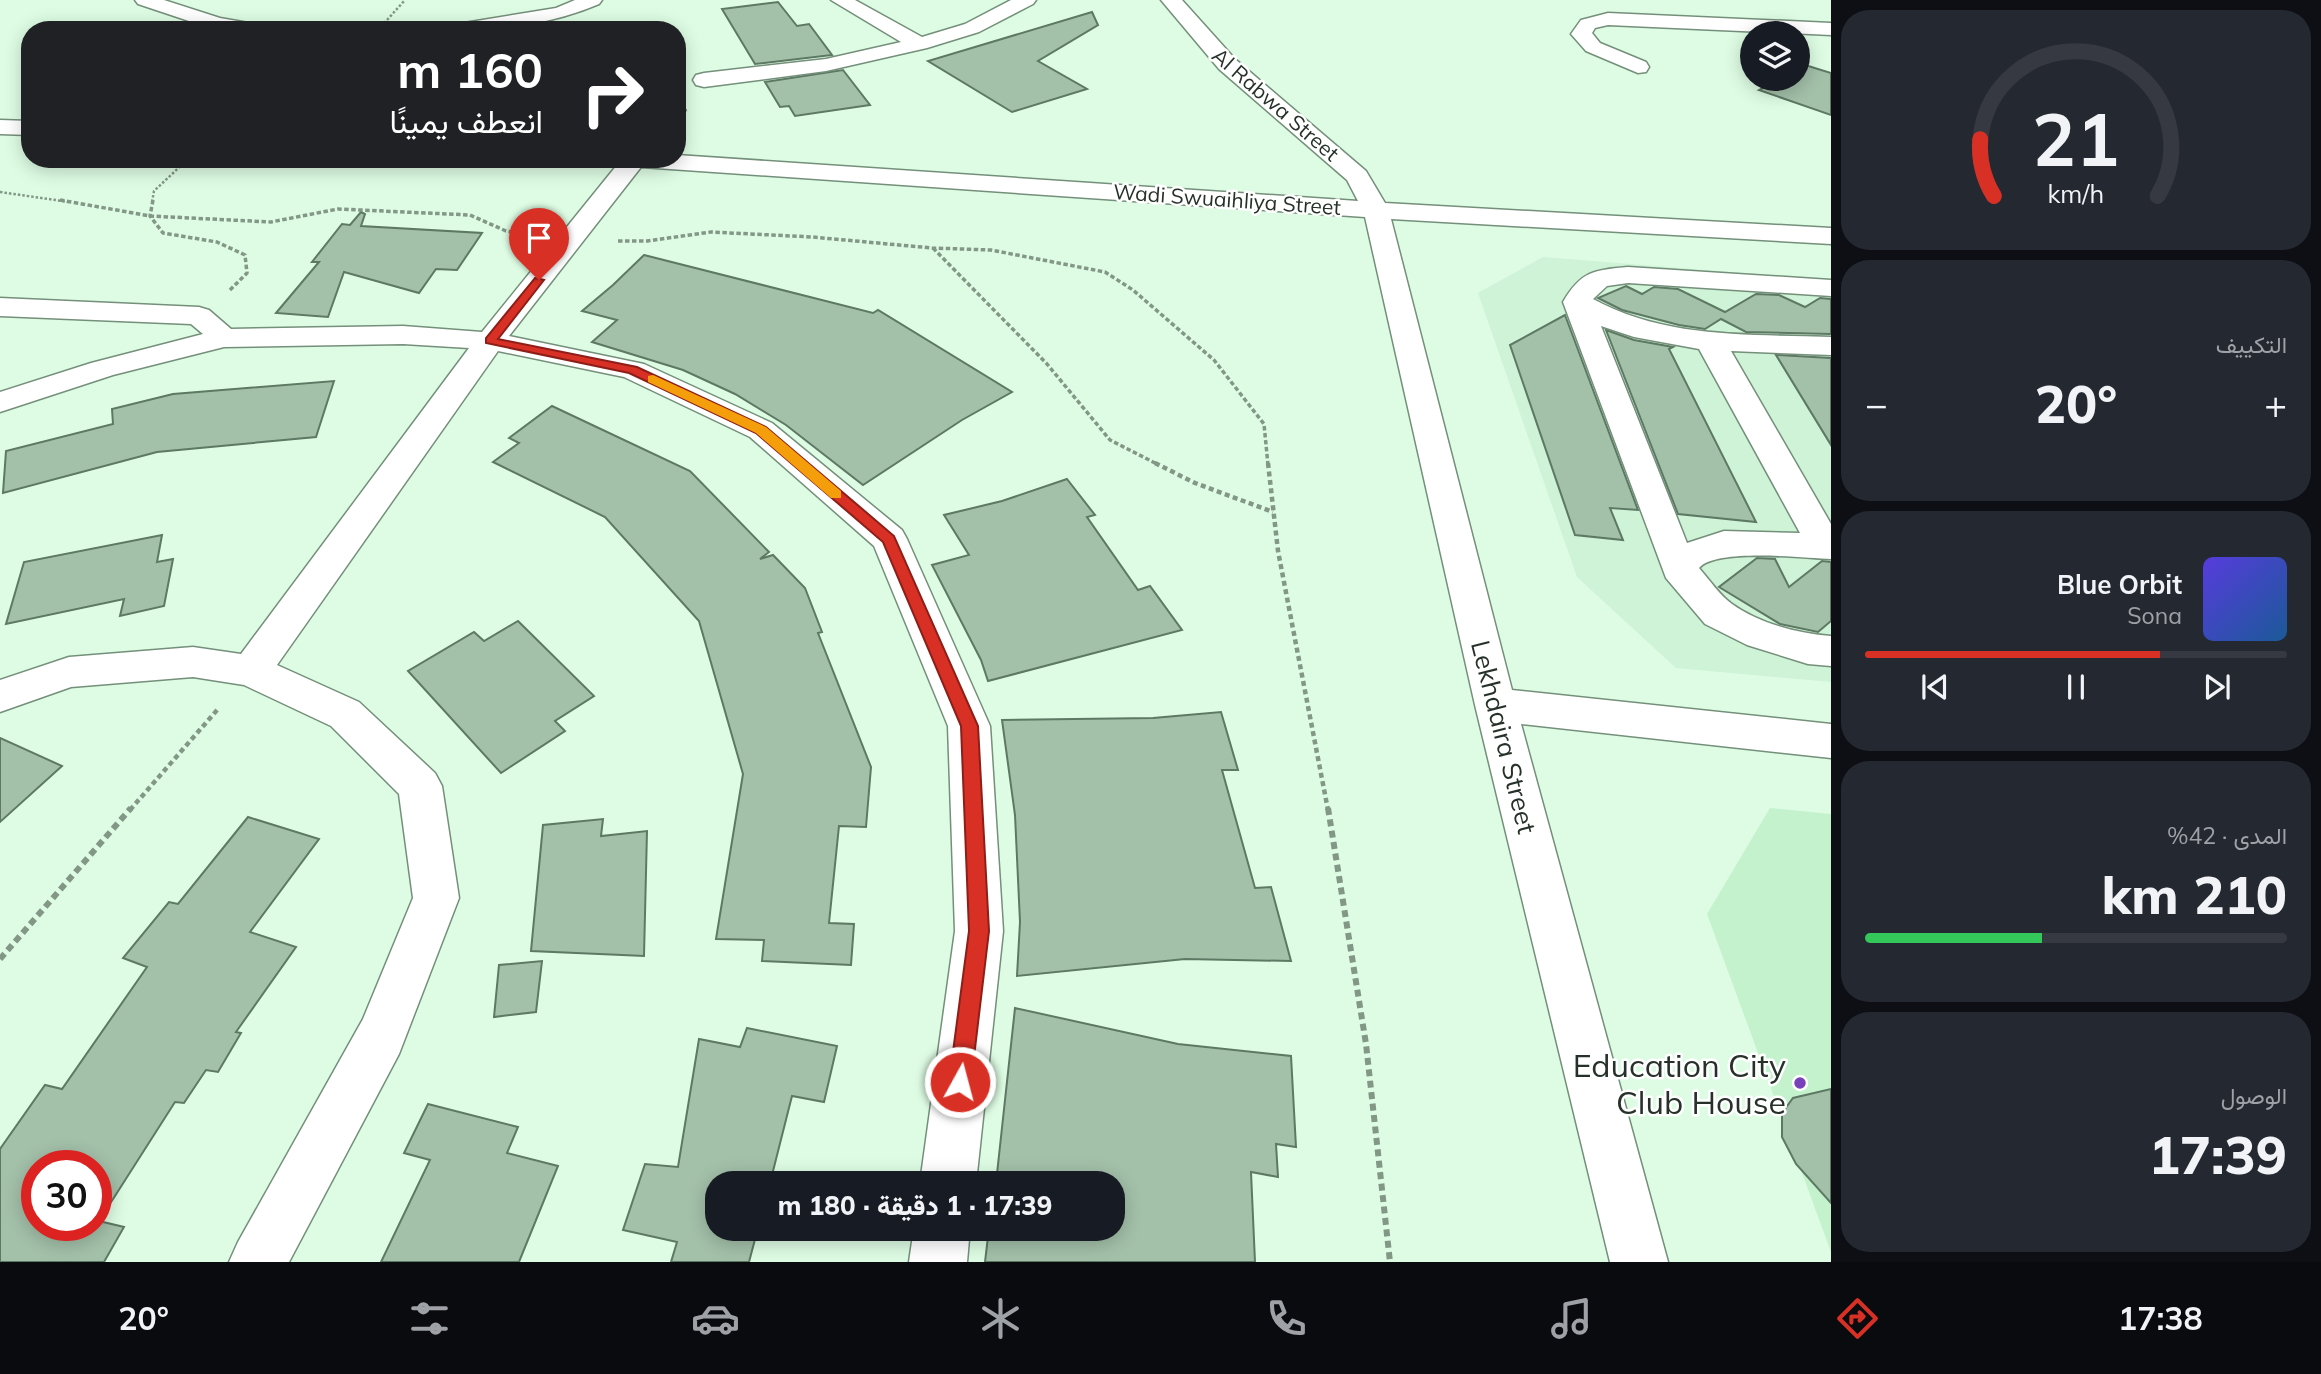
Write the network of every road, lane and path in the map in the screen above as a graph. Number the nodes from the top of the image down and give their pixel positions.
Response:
1 (145, 0) edge
2 (405, 0) edge
3 (592, 0) edge
4 (841, 0) edge
5 (1026, 0) edge
6 (1171, 0) edge
7 (208, 21) edge
8 (387, 21) edge
9 (510, 21) edge
10 (1831, 29) edge
11 (920, 44) junction
12 (1638, 67) dead end
13 (704, 80) dead end
14 (0, 127) edge
15 (21, 128) edge
16 (686, 164) edge
17 (178, 168) edge
18 (628, 168) edge
19 (0, 192) edge
20 (1376, 210) junction
21 (149, 216) junction
22 (1831, 236) edge
23 (571, 240) junction
24 (932, 248) junction
25 (1831, 288) edge
26 (1577, 302) junction
27 (0, 307) edge
28 (212, 327) junction
29 (1709, 340) junction
30 (490, 341) junction
31 (1831, 346) edge
32 (0, 402) edge
33 (1273, 512) junction
34 (1828, 546) edge
35 (1679, 569) junction
36 (1831, 651) edge
37 (251, 671) junction
38 (0, 696) edge
39 (1495, 705) junction
40 (1831, 741) edge
41 (0, 959) edge
42 (949, 1171) edge
43 (940, 1241) edge
44 (258, 1262) edge
45 (937, 1262) edge
46 (1390, 1262) edge
47 (1639, 1262) edge

1 - 7 street
2 - 8 path
3 - 9 street
4 - 11 street
5 - 11 street
6 - 20 street, Al Rabwa Street
10 - 12 street
11 - 13 street
14 - 15 street
16 - 20 street, Wadi Swuaihliya Street
17 - 21 path
18 - 23 street
19 - 21 path
20 - 22 street, Wadi Swuaihliya Street
20 - 39 street, Lekhdaira Street
21 - 23 path
21 - 28 path
23 - 24 path
23 - 30 street
24 - 33 path
24 - 33 path
25 - 26 street
26 - 29 street
26 - 35 street
27 - 28 street
28 - 30 street
28 - 32 street
29 - 31 street
29 - 34 street
30 - 37 street
30 - 42 street
33 - 46 path
34 - 35 street
35 - 36 street
37 - 38 street
37 - 41 path
37 - 44 street
39 - 40 street
39 - 47 street, Lekhdaira Street
43 - 45 street

